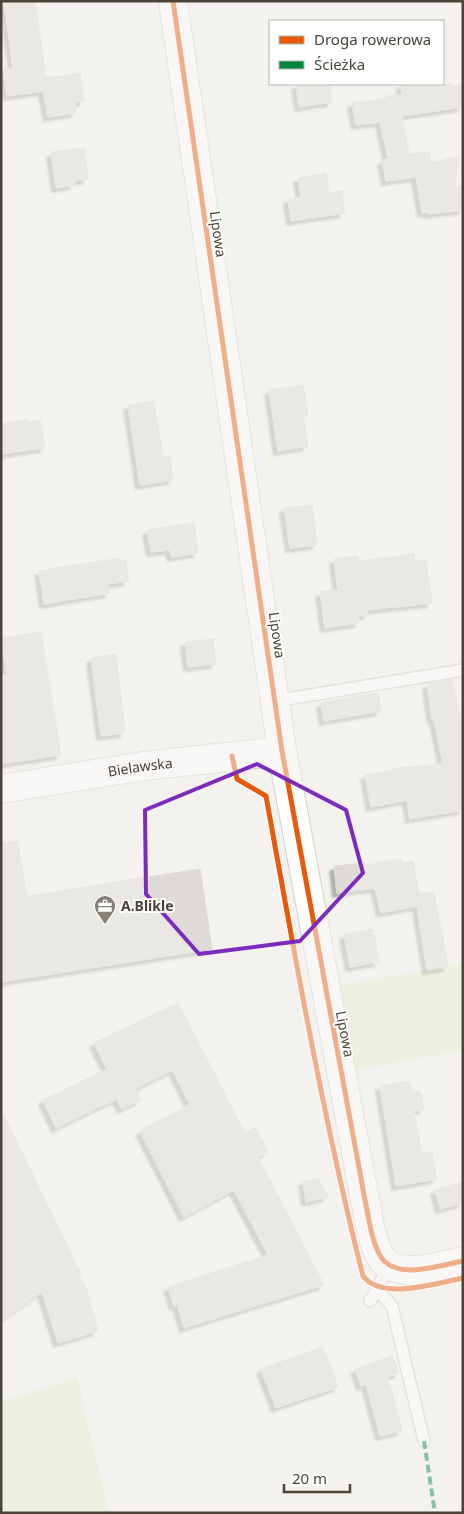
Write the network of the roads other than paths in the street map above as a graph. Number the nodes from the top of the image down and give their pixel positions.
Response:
1 (173, 1) edge
2 (463, 670) edge
3 (275, 701) junction
4 (282, 751) junction
5 (1, 789) edge
6 (463, 1261) edge
7 (388, 1265) junction
8 (377, 1290) junction
9 (370, 1301) dead end
10 (424, 1441) dead end

1 - 3 street, Lipowa
2 - 3 lane
3 - 4 street, Lipowa
4 - 5 street, Bielawska
4 - 7 street, Lipowa
6 - 7 street
7 - 8 lane
8 - 9 lane
8 - 10 lane

